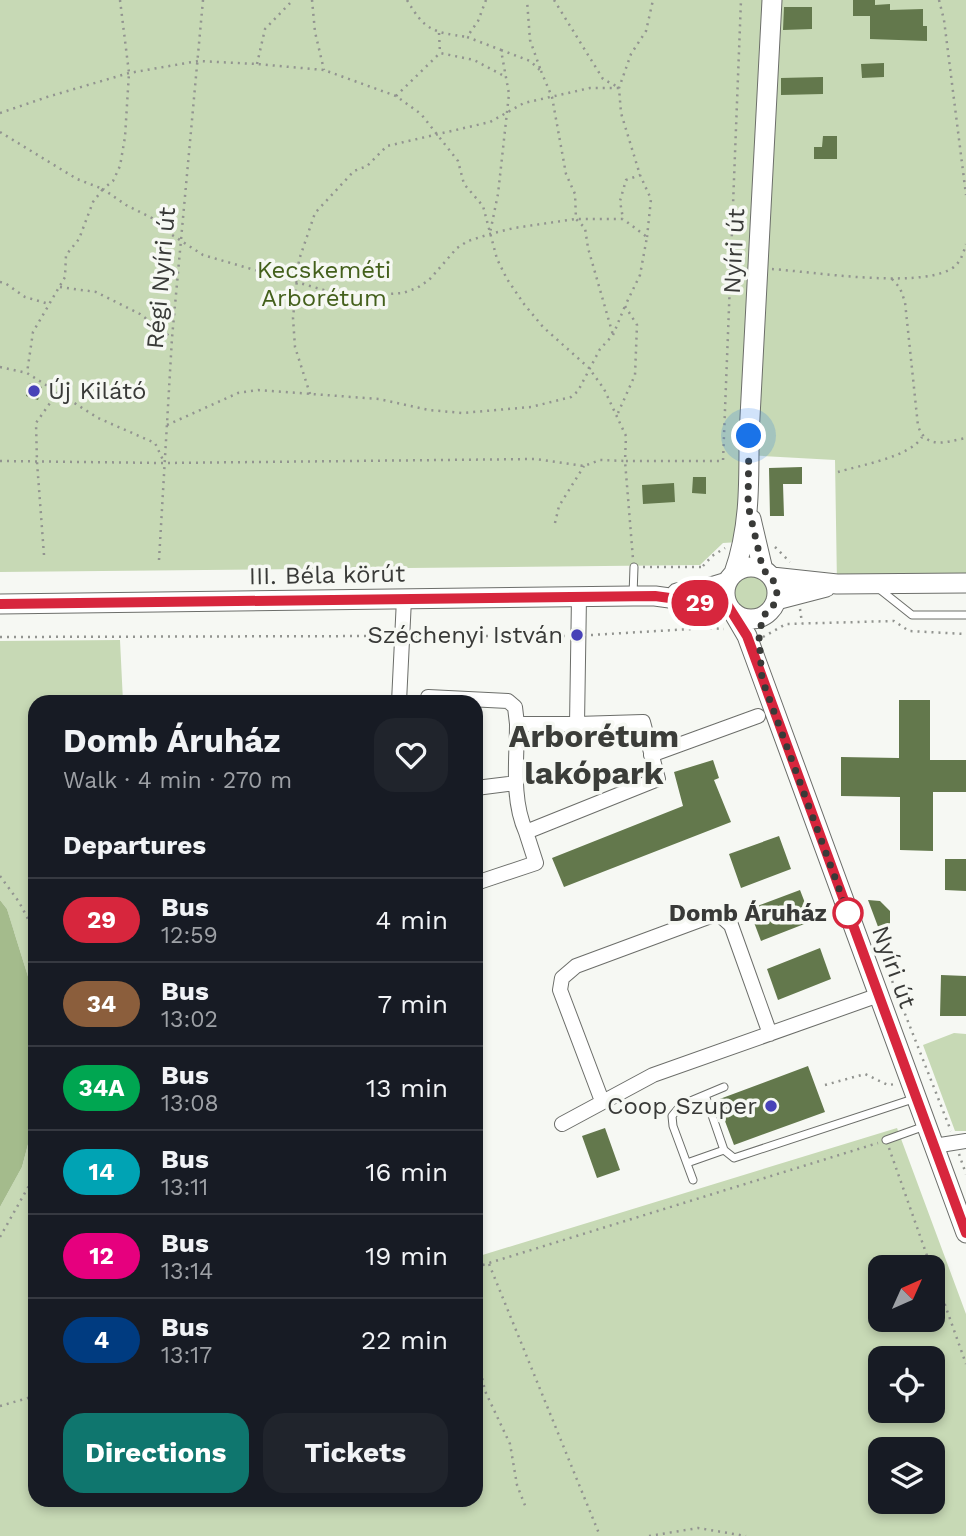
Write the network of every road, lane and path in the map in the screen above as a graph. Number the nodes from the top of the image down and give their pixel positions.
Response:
1 (120, 0) edge
2 (203, 0) edge
3 (293, 0) edge
4 (313, 0) edge
5 (407, 0) edge
6 (486, 0) edge
7 (527, 0) edge
8 (554, 0) edge
9 (653, 0) edge
10 (741, 0) edge
11 (772, 0) edge
12 (939, 0) edge
13 (439, 33) junction
14 (467, 37) junction
15 (502, 50) junction
16 (440, 53) junction
17 (198, 61) junction
18 (257, 64) junction
19 (324, 70) junction
20 (541, 71) junction
21 (129, 74) junction
22 (505, 76) junction
23 (619, 88) junction
24 (396, 96) junction
25 (552, 97) junction
26 (0, 113) edge
27 (507, 114) junction
28 (0, 132) edge
29 (435, 134) junction
30 (640, 175) junction
31 (103, 189) junction
32 (966, 195) edge
33 (576, 219) junction
34 (623, 219) junction
35 (490, 234) junction
36 (647, 237) junction
37 (181, 241) junction
38 (966, 243) edge
39 (758, 267) junction
40 (892, 279) junction
41 (0, 282) edge
42 (298, 284) junction
43 (60, 286) junction
44 (49, 304) junction
45 (625, 306) junction
46 (613, 335) junction
47 (172, 338) junction
48 (0, 367) edge
49 (589, 368) junction
50 (27, 373) junction
51 (57, 393) junction
52 (310, 394) junction
53 (617, 415) junction
54 (167, 425) junction
55 (922, 437) junction
56 (966, 438) edge
57 (0, 461) edge
58 (625, 461) junction
59 (37, 462) junction
60 (164, 463) junction
61 (584, 466) junction
62 (838, 472) dead end
63 (748, 505) junction
64 (555, 523) dead end
65 (44, 555) dead end
66 (159, 560) dead end
67 (634, 567) junction
68 (702, 567) dead end
69 (767, 573) junction
70 (730, 577) junction
71 (966, 583) edge
72 (837, 584) junction
73 (872, 584) junction
74 (633, 596) junction
75 (655, 596) junction
76 (579, 597) junction
77 (404, 599) junction
78 (0, 604) edge
79 (769, 608) junction
80 (731, 609) junction
81 (966, 615) edge
82 (708, 628) dead end
83 (966, 634) edge
84 (403, 636) junction
85 (578, 636) junction
86 (0, 637) edge
87 (764, 637) dead end
88 (762, 679) junction
89 (399, 695) edge
90 (483, 700) edge
91 (758, 716) dead end
92 (517, 724) junction
93 (577, 724) junction
94 (651, 755) junction
95 (516, 783) junction
96 (483, 787) edge
97 (526, 832) junction
98 (0, 876) edge
99 (483, 881) edge
100 (28, 919) edge
101 (879, 995) junction
102 (770, 1034) junction
103 (919, 1084) junction
104 (825, 1085) dead end
105 (724, 1087) dead end
106 (705, 1095) junction
107 (602, 1101) junction
108 (562, 1124) dead end
109 (927, 1126) junction
110 (886, 1140) junction
111 (966, 1141) edge
112 (934, 1146) junction
113 (724, 1150) junction
114 (687, 1163) junction
115 (694, 1180) dead end
116 (28, 1187) edge
117 (966, 1233) edge
118 (0, 1237) edge
119 (927, 1255) edge
120 (489, 1264) junction
121 (483, 1266) edge
122 (945, 1305) edge
123 (966, 1364) edge
124 (483, 1382) edge
125 (28, 1398) edge
126 (0, 1406) edge
127 (526, 1507) dead end
128 (600, 1536) edge
129 (649, 1536) edge
130 (746, 1536) edge

1 - 21 path
2 - 17 path, Régi Nyíri út
3 - 18 path
4 - 19 path
5 - 13 path
6 - 14 path
7 - 20 path
8 - 23 path
9 - 23 path
10 - 58 path
11 - 39 street, Nyíri út
12 - 32 path
13 - 14 path
13 - 16 path
14 - 15 path
15 - 20 path
15 - 22 path
16 - 22 path
16 - 24 path
17 - 18 path
17 - 21 path
17 - 37 path, Régi Nyíri út
18 - 19 path
19 - 24 path
20 - 25 path
21 - 26 path
21 - 31 path
22 - 27 path
23 - 25 path
23 - 30 path
24 - 29 path
25 - 27 path
25 - 33 path
27 - 29 path
27 - 35 path
28 - 31 path
29 - 35 path
29 - 42 path
30 - 34 path
30 - 36 path
31 - 37 path
31 - 43 path
33 - 34 path
33 - 35 path
33 - 46 path
34 - 36 path
35 - 42 path
35 - 49 path
36 - 45 path
37 - 42 path
37 - 47 path, Régi Nyíri út
38 - 40 path
39 - 40 path
39 - 63 street, Nyíri út
40 - 55 path
41 - 44 path
42 - 52 path
43 - 44 path
43 - 47 path
44 - 50 path
45 - 46 path
45 - 53 path
46 - 49 path
47 - 54 path, Régi Nyíri út
48 - 50 path
49 - 52 path
49 - 53 path
50 - 51 path
51 - 59 path
51 - 60 path
52 - 54 path
53 - 58 path
54 - 60 path, Régi Nyíri út
55 - 56 path
55 - 62 path
57 - 59 path
58 - 61 path
58 - 67 path
59 - 60 path
59 - 65 path
60 - 61 path
60 - 66 path, Régi Nyíri út
61 - 64 path
63 - 69 street, Nyíri út
63 - 70 street, Nyíri út
67 - 68 path
67 - 74 lane
69 - 70 street
69 - 72 street
69 - 79 street
70 - 75 street, III. Béla körút
70 - 80 street
71 - 73 street
72 - 73 street
72 - 79 street
73 - 81 lane
74 - 75 street, III. Béla körút
74 - 76 street, III. Béla körút
75 - 80 street, III. Béla körút
76 - 77 street, III. Béla körút
76 - 85 street
77 - 78 street, III. Béla körút
77 - 84 street
79 - 80 street
79 - 88 street, Nyíri út
80 - 88 street, Nyíri út
82 - 85 path
83 - 87 path
84 - 85 path
84 - 86 path
84 - 89 street
85 - 93 street
88 - 101 street, Nyíri út
90 - 92 street
91 - 94 street
92 - 93 street
92 - 95 street
93 - 94 street
94 - 97 street
95 - 96 street
95 - 97 street
97 - 99 street
98 - 100 path
101 - 102 street
101 - 103 street, Nyíri út
102 - 107 street
102 - 107 street
103 - 104 path
103 - 109 street, Nyíri út
103 - 113 lane
105 - 106 lane
106 - 113 lane
106 - 114 lane
107 - 108 street
109 - 110 lane
109 - 112 street, Nyíri út
110 - 119 path
110 - 120 path
111 - 112 street
112 - 117 street, Nyíri út
113 - 114 lane
114 - 115 lane
116 - 118 path
120 - 121 path
120 - 128 path
122 - 123 path
124 - 127 path
125 - 126 path
129 - 130 path

